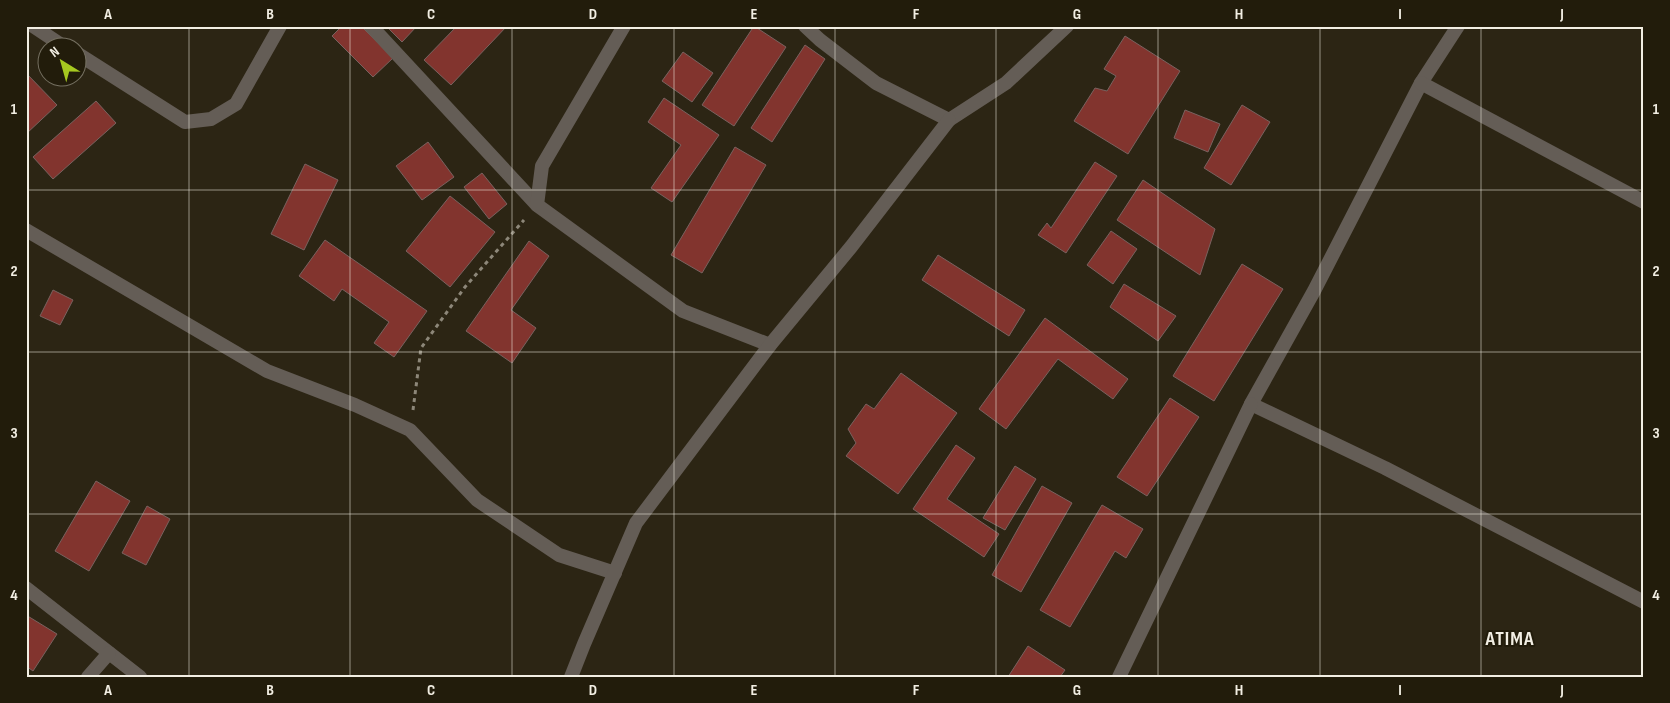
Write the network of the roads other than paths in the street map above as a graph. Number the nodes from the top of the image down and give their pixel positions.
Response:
1 (33, 26) edge
2 (280, 26) edge
3 (371, 26) edge
4 (624, 26) edge
5 (805, 26) edge
6 (1067, 26) edge
7 (1458, 26) edge
8 (51, 38) edge
9 (88, 60) edge
10 (1421, 83) junction
11 (949, 120) junction
12 (1644, 202) edge
13 (537, 205) junction
14 (26, 230) edge
15 (770, 345) junction
16 (1251, 404) junction
17 (615, 573) junction
18 (26, 588) edge
19 (1644, 602) edge
20 (109, 653) junction
21 (88, 677) edge
22 (140, 677) edge
23 (571, 677) edge
24 (1119, 677) edge

1 - 8 street
2 - 9 street
3 - 13 street
4 - 13 street
5 - 11 street
6 - 11 street
7 - 10 street
10 - 12 street
10 - 16 street
11 - 15 street
13 - 15 street
14 - 17 street
15 - 17 street
16 - 19 street
16 - 24 street
17 - 23 street
18 - 20 street
20 - 21 street
20 - 22 street

